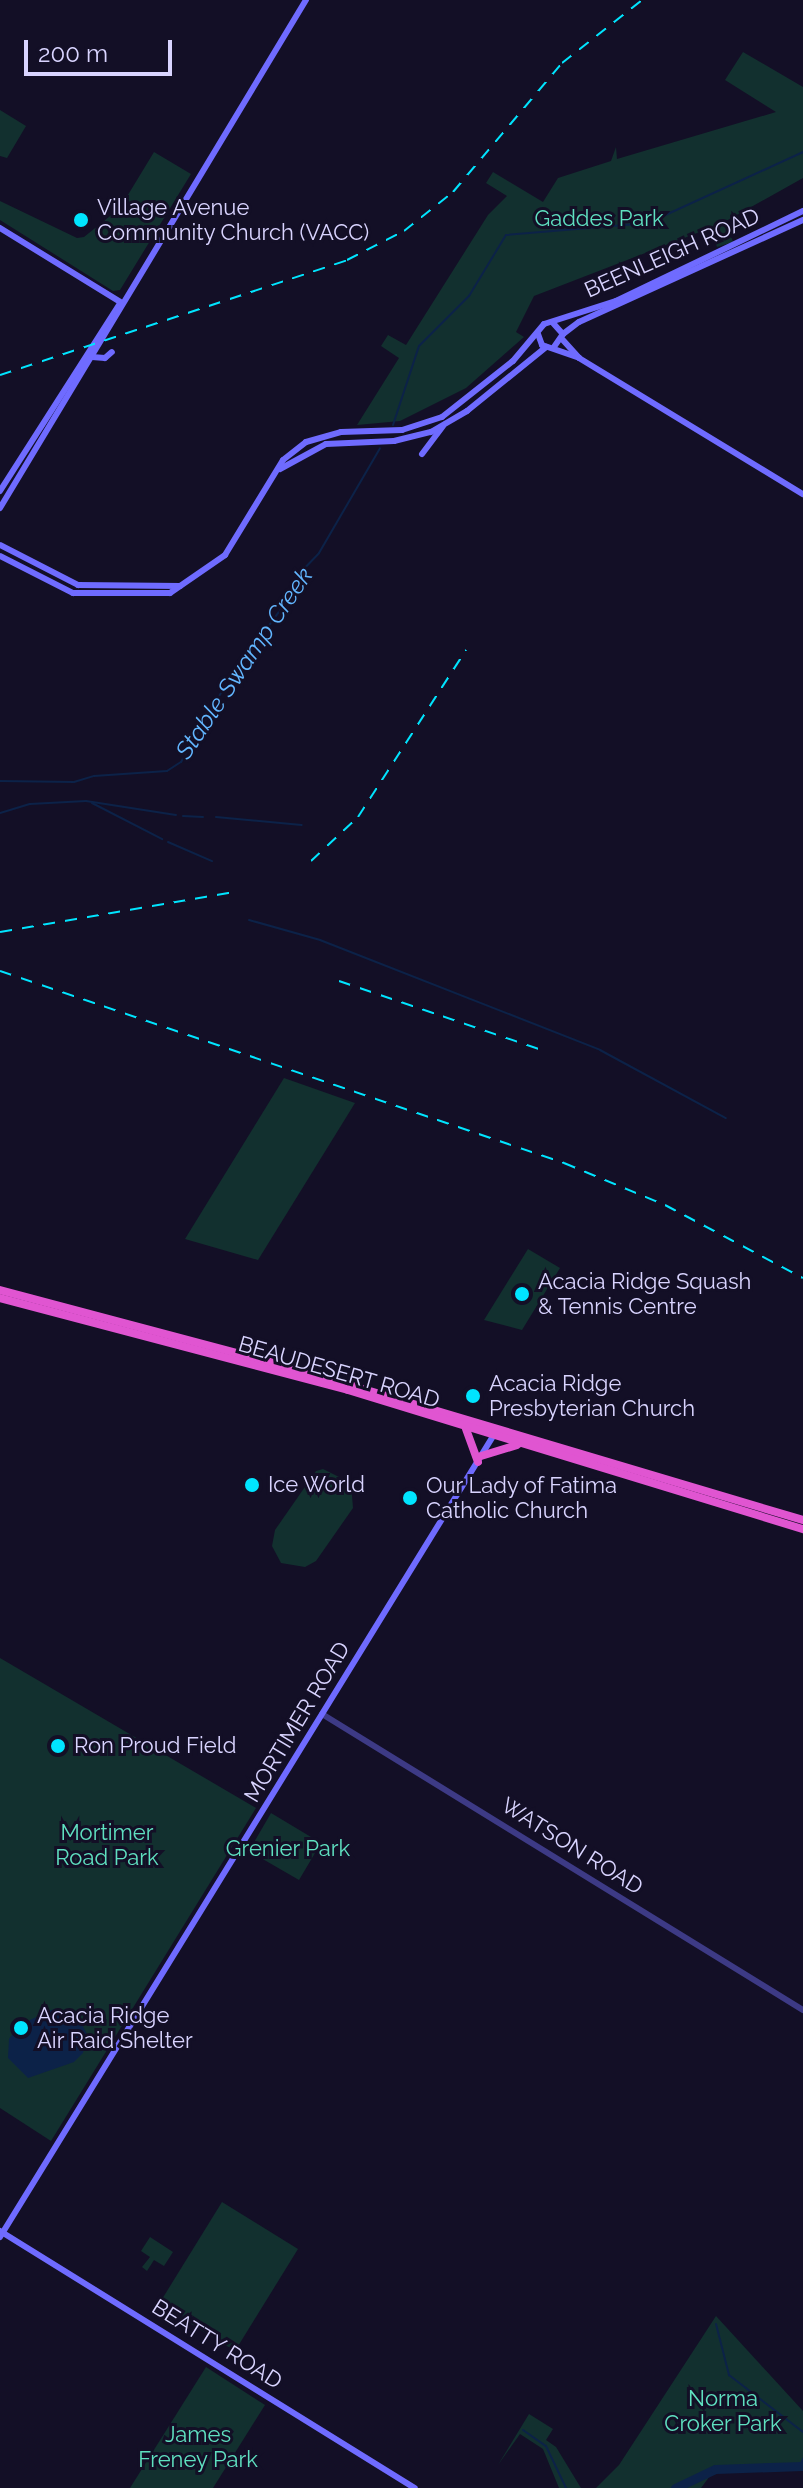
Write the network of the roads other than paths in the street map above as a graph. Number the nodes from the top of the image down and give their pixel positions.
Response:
1 (306, 0) edge
2 (803, 211) edge
3 (803, 220) edge
4 (0, 228) edge
5 (122, 303) junction
6 (553, 323) junction
7 (538, 334) junction
8 (563, 337) junction
9 (550, 347) junction
10 (112, 352) dead end
11 (92, 357) junction
12 (579, 358) junction
13 (443, 426) junction
14 (422, 454) dead end
15 (280, 469) junction
16 (0, 491) edge
17 (803, 494) edge
18 (0, 508) edge
19 (0, 545) edge
20 (1, 556) edge
21 (180, 586) junction
22 (0, 1290) edge
23 (0, 1298) edge
24 (466, 1428) junction
25 (495, 1433) junction
26 (517, 1444) junction
27 (480, 1459) junction
28 (803, 1520) edge
29 (803, 1529) edge
30 (322, 1714) junction
31 (803, 2010) edge
32 (1, 2234) edge
33 (415, 2488) edge

1 - 5 main road
2 - 6 main road, BEENLEIGH ROAD
3 - 8 main road, BEENLEIGH ROAD
4 - 5 main road
5 - 11 main road
5 - 16 main road
6 - 7 main road, BEENLEIGH ROAD
6 - 8 main road
7 - 9 main road
7 - 15 main road
8 - 9 main road, BEENLEIGH ROAD
8 - 12 main road
9 - 12 main road
9 - 13 main road
10 - 11 main road
11 - 18 main road
12 - 17 main road
13 - 14 main road
13 - 15 main road
15 - 21 main road
19 - 21 main road
20 - 21 main road
22 - 25 highway, BEAUDESERT ROAD
23 - 24 highway, BEAUDESERT ROAD
24 - 25 highway, BEAUDESERT ROAD
24 - 27 highway
25 - 26 highway, BEAUDESERT ROAD
25 - 27 main road, MORTIMER ROAD
25 - 28 highway, BEAUDESERT ROAD
26 - 27 highway
26 - 29 highway, BEAUDESERT ROAD
27 - 30 main road, MORTIMER ROAD
30 - 31 street, WATSON ROAD
30 - 32 main road, MORTIMER ROAD
32 - 33 main road, BEATTY ROAD

